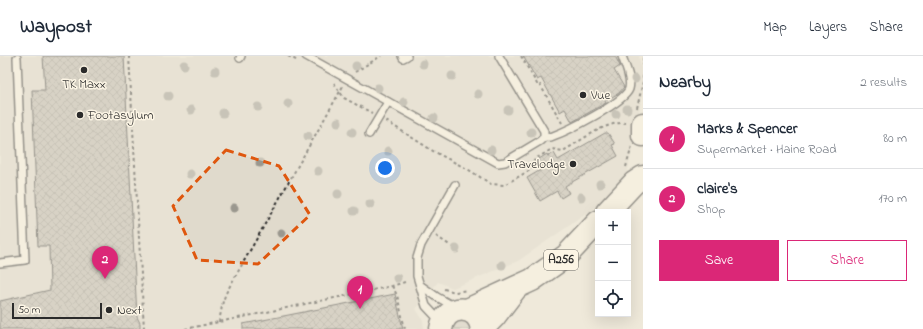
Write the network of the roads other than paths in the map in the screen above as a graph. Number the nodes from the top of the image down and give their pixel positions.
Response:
1 (306, 56) edge
2 (402, 56) edge
3 (408, 56) edge
4 (499, 56) edge
5 (622, 56) edge
6 (17, 58) dead end
7 (388, 102) junction
8 (637, 132) edge
9 (369, 134) dead end
10 (544, 137) junction
11 (634, 178) edge
12 (455, 185) dead end
13 (609, 209) edge
14 (595, 225) edge
15 (0, 263) edge
16 (420, 285) junction
17 (516, 288) junction
18 (464, 310) junction
19 (442, 326) edge
20 (482, 329) edge

1 - 7 lane
2 - 3 lane
4 - 10 lane
5 - 10 lane
6 - 15 lane
7 - 9 lane
7 - 10 lane
8 - 11 main road
11 - 13 main road
12 - 16 lane
14 - 17 main road, A256
16 - 18 lane
16 - 19 lane
17 - 18 main road, A256
17 - 20 main road, A256
18 - 19 main road, A256
18 - 20 main road, A256

